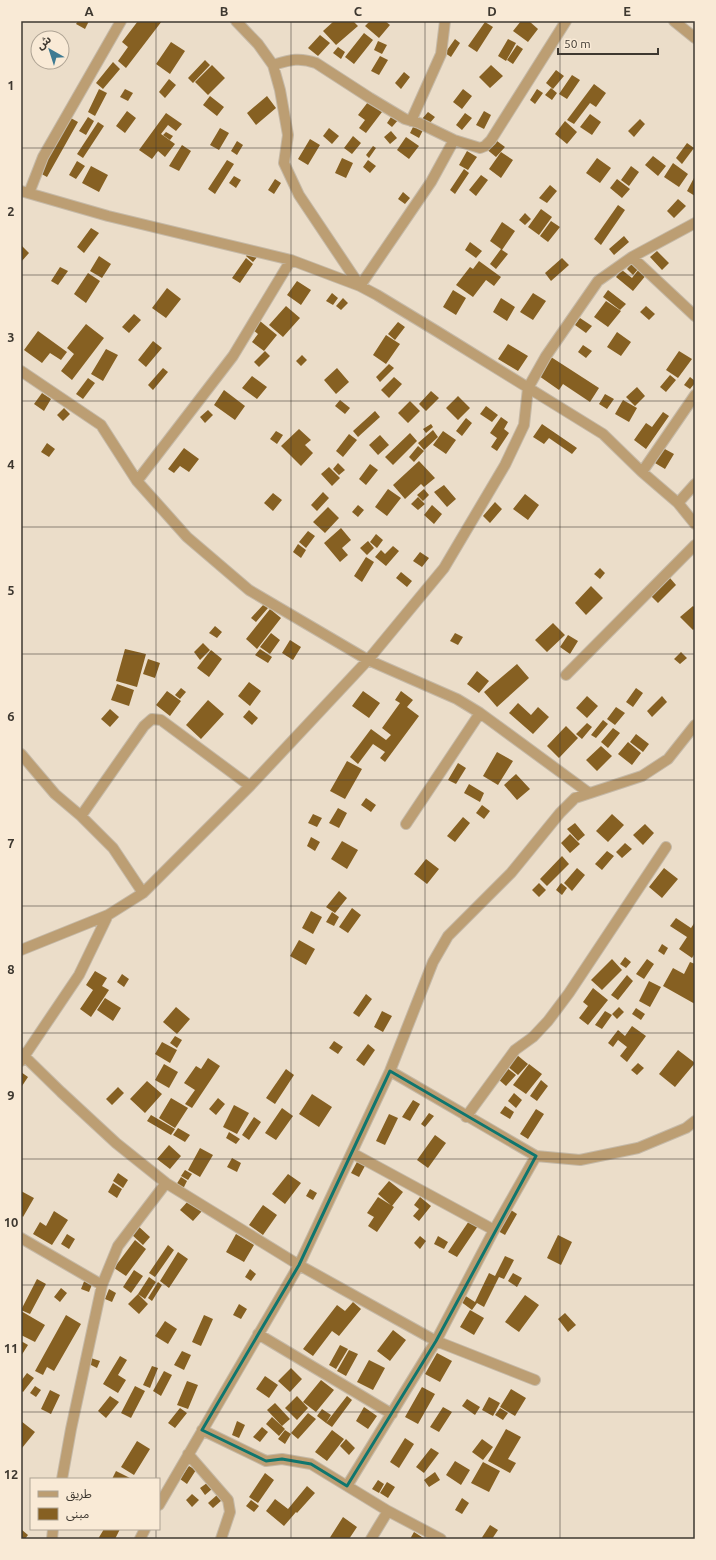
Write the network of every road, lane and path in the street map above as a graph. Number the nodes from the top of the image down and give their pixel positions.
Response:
1 (121, 21) edge
2 (236, 21) edge
3 (445, 21) edge
4 (566, 21) edge
5 (674, 21) edge
6 (695, 38) edge
7 (273, 65) junction
8 (411, 121) junction
9 (454, 140) junction
10 (25, 192) edge
11 (692, 227) edge
12 (632, 257) junction
13 (291, 260) junction
14 (360, 286) junction
15 (695, 316) edge
16 (21, 371) edge
17 (528, 388) junction
18 (695, 395) edge
19 (642, 472) junction
20 (137, 481) junction
21 (695, 484) edge
22 (678, 503) junction
23 (695, 524) edge
24 (695, 545) edge
25 (368, 660) junction
26 (566, 675) dead end
27 (480, 713) junction
28 (695, 725) edge
29 (21, 754) edge
30 (250, 786) junction
31 (588, 793) junction
32 (81, 816) junction
33 (406, 824) dead end
34 (666, 847) dead end
35 (143, 893) junction
36 (108, 915) junction
37 (21, 950) edge
38 (22, 1056) edge
39 (390, 1071) junction
40 (466, 1117) junction
41 (695, 1121) edge
42 (352, 1153) junction
43 (536, 1156) junction
44 (166, 1183) junction
45 (494, 1230) junction
46 (21, 1238) edge
47 (299, 1265) junction
48 (102, 1285) junction
49 (258, 1334) junction
50 (436, 1341) junction
51 (535, 1380) dead end
52 (392, 1414) junction
53 (202, 1430) junction
54 (188, 1454) junction
55 (62, 1478) edge
56 (347, 1486) junction
57 (160, 1503) edge
58 (388, 1511) junction
59 (144, 1530) edge
60 (140, 1539) edge
61 (221, 1539) edge
62 (371, 1539) edge
63 (442, 1539) edge

1 - 10 street
2 - 7 street
3 - 8 street
4 - 9 street
5 - 6 street
7 - 8 street
7 - 14 street
8 - 9 street
9 - 14 street
10 - 13 street
11 - 12 street
12 - 15 street
12 - 17 street
13 - 14 street
13 - 20 street
14 - 17 street
16 - 20 street
17 - 19 street
17 - 25 street
18 - 19 street
19 - 22 street
20 - 25 street
21 - 22 street
22 - 23 street
24 - 26 street
25 - 27 street
25 - 30 street
27 - 31 street
27 - 33 street
28 - 31 street
29 - 32 street
30 - 32 street
30 - 35 street
31 - 39 street
32 - 35 street
34 - 40 street
35 - 36 street
36 - 37 street
36 - 38 street
38 - 44 street
39 - 40 street
39 - 42 street
40 - 43 street
41 - 43 street
42 - 45 street
42 - 47 street
43 - 45 street
44 - 47 street
44 - 48 street
45 - 50 street
46 - 48 street
47 - 49 street
47 - 50 street
48 - 55 street
49 - 52 street
49 - 53 street
50 - 51 street
50 - 52 street
52 - 56 street
53 - 54 street
53 - 56 street
54 - 57 street
54 - 61 street
56 - 58 street
58 - 62 street
58 - 63 street
59 - 60 street

